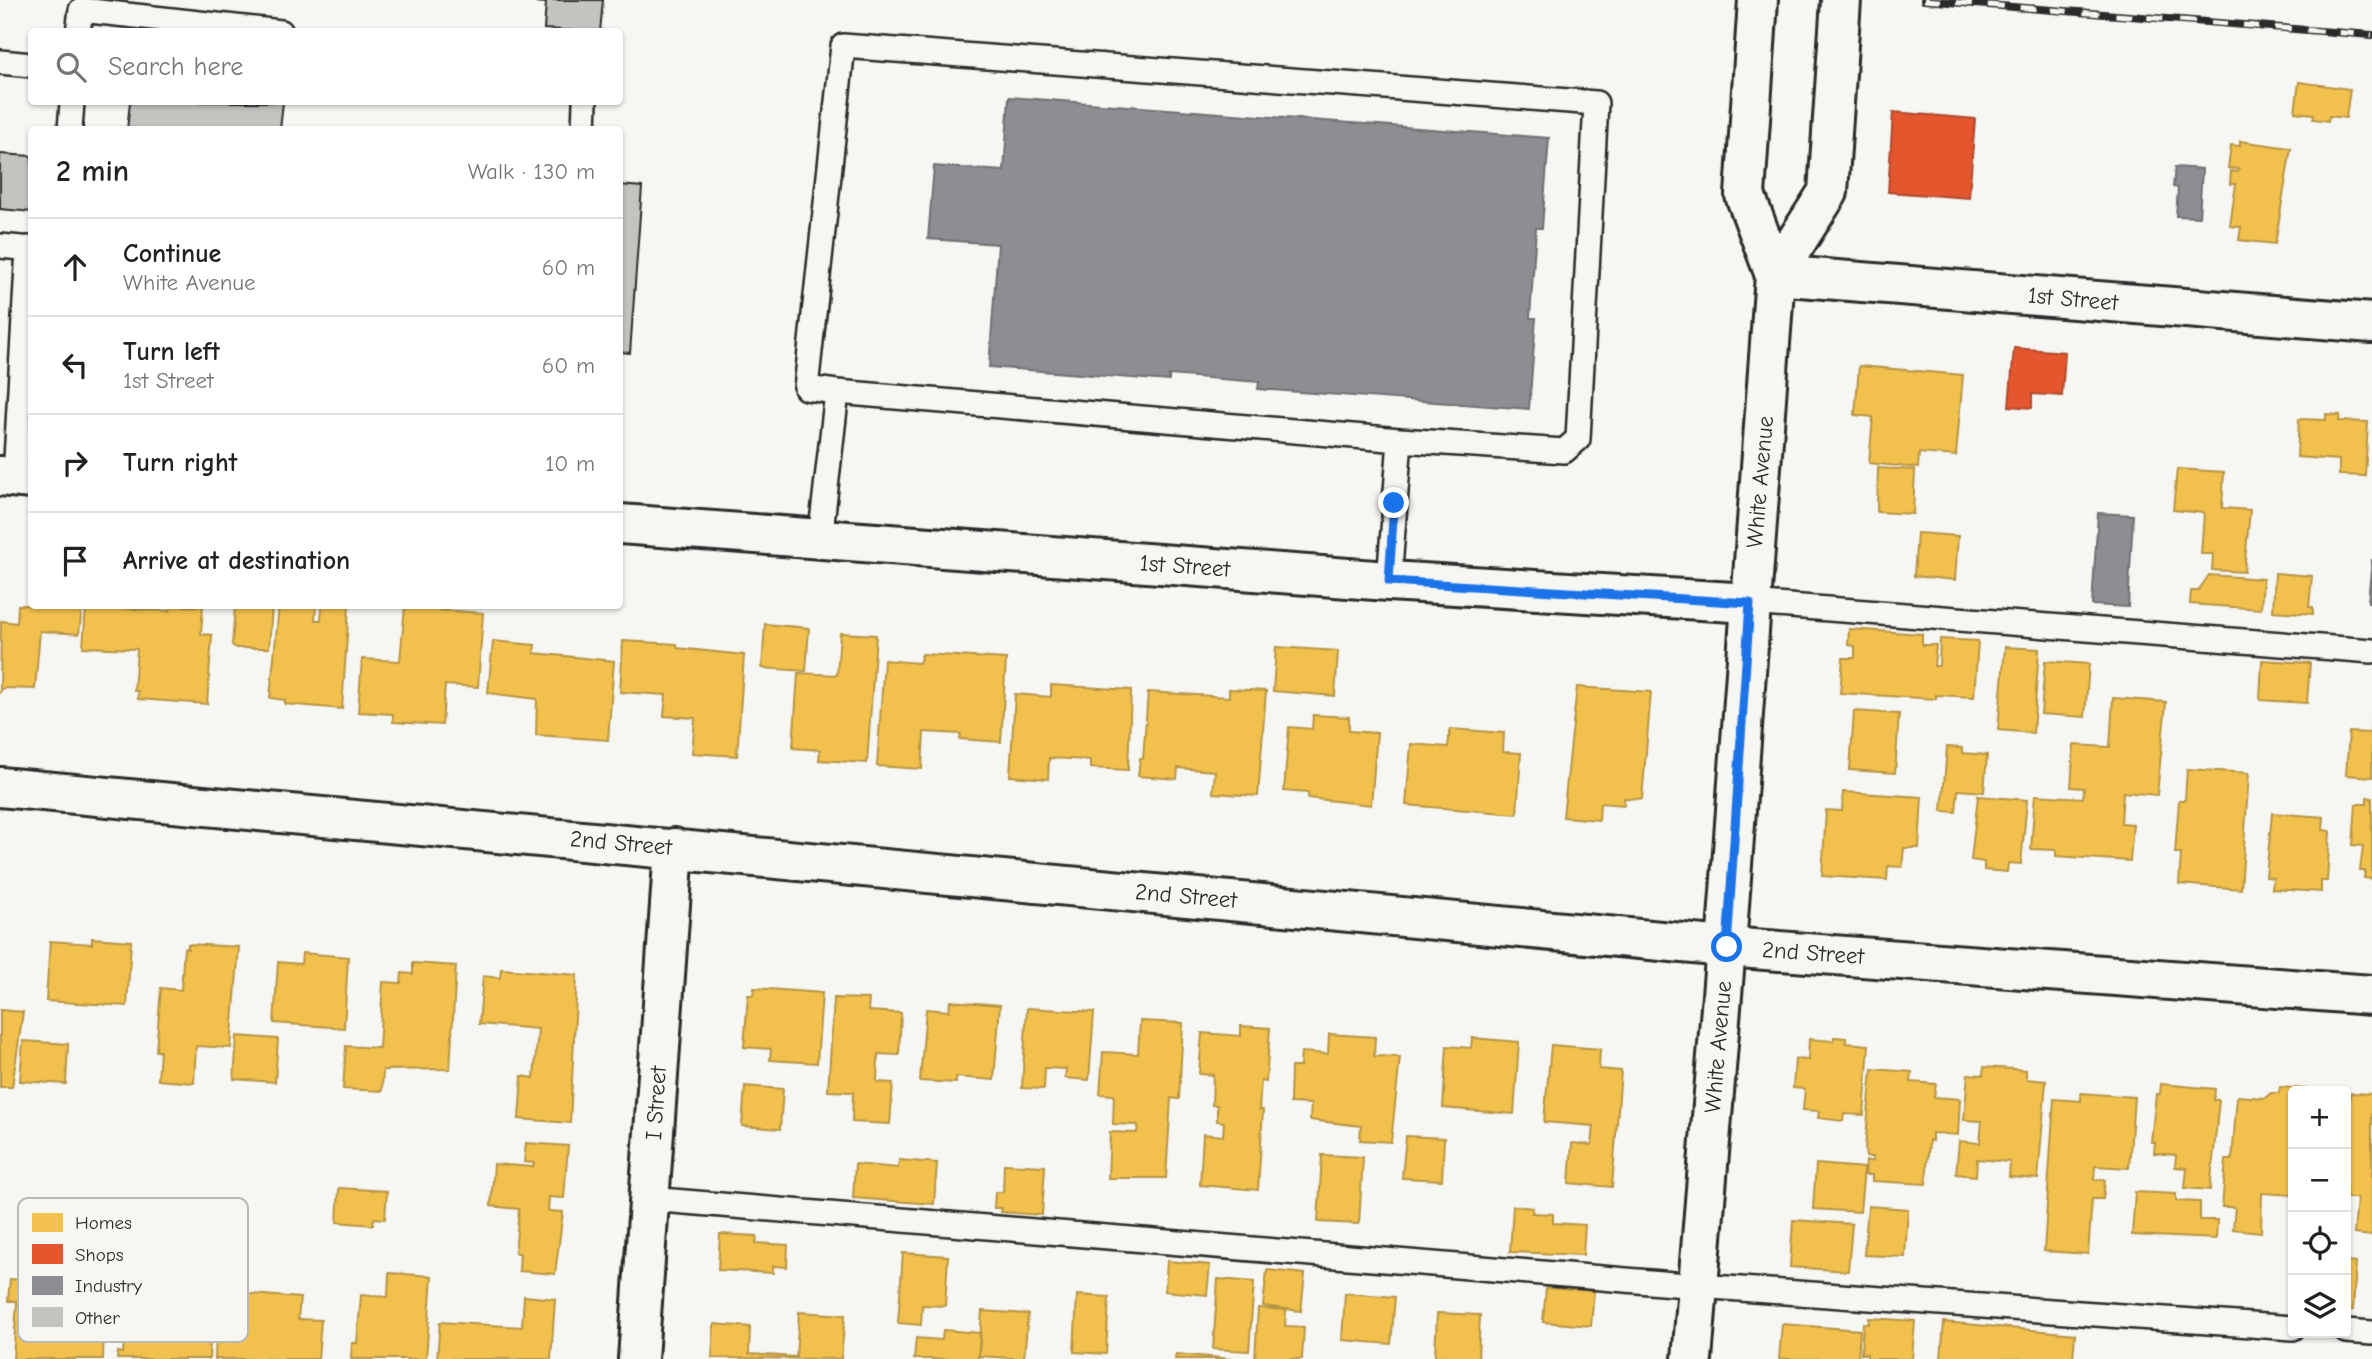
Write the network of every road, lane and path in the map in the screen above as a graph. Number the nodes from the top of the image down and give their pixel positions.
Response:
1 (1758, 0) edge
2 (1841, 0) edge
3 (78, 28) edge
4 (244, 28) edge
5 (0, 62) edge
6 (28, 65) edge
7 (72, 105) edge
8 (586, 105) edge
9 (70, 126) edge
10 (584, 126) edge
11 (0, 246) edge
12 (28, 249) edge
13 (1775, 275) junction
14 (28, 317) edge
15 (2372, 323) edge
16 (837, 391) junction
17 (25, 420) edge
18 (1400, 440) junction
19 (16, 477) edge
20 (623, 524) edge
21 (820, 540) junction
22 (1389, 581) junction
23 (1750, 603) junction
24 (2372, 651) edge
25 (0, 787) edge
26 (674, 848) junction
27 (1727, 947) junction
28 (2372, 995) edge
29 (649, 1199) junction
30 (1698, 1286) junction
31 (2288, 1328) edge
32 (2351, 1331) edge
33 (2372, 1333) edge
34 (638, 1359) edge
35 (1692, 1359) edge

1 - 13 street, White Avenue
2 - 13 street, White Avenue
3 - 4 lane
5 - 6 lane
7 - 9 lane
8 - 10 lane
11 - 12 lane
13 - 15 street, 1st Street
13 - 23 street, White Avenue
14 - 17 lane
16 - 18 lane
16 - 18 lane
16 - 21 lane
17 - 19 lane
18 - 22 lane
20 - 21 street, 1st Street
21 - 22 street, 1st Street
22 - 23 street, 1st Street
23 - 24 lane
23 - 27 street, White Avenue
25 - 26 street, 2nd Street
26 - 27 street, 2nd Street
26 - 29 street, I Street
27 - 28 street, 2nd Street
27 - 30 street, White Avenue
29 - 30 lane
29 - 34 street, I Street
30 - 31 lane
30 - 35 street, White Avenue
32 - 33 lane

